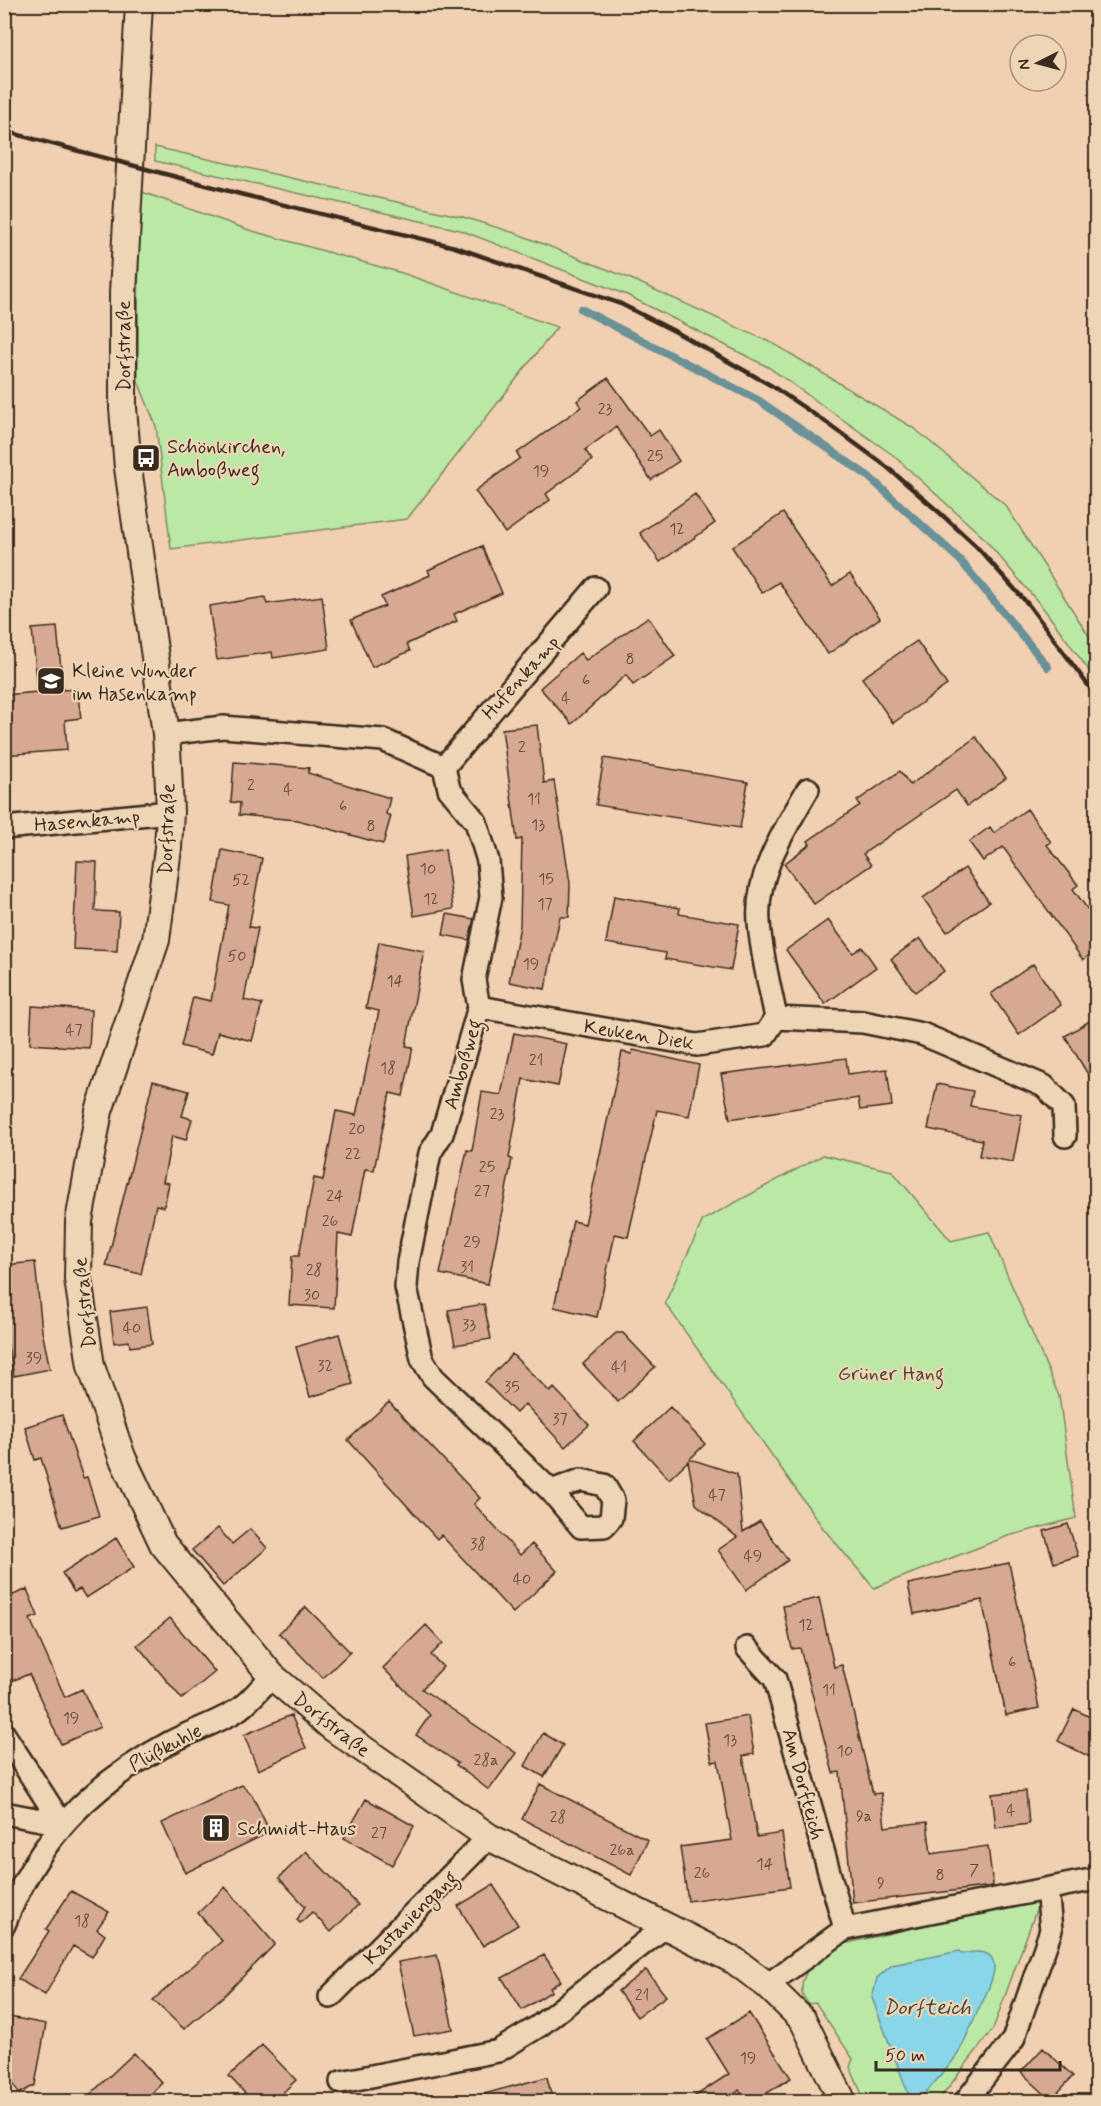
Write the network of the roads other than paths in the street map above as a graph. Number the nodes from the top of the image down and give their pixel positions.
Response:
1 (139, 4) edge
2 (596, 588) dead end
3 (166, 734) junction
4 (444, 766) junction
5 (808, 789) dead end
6 (170, 813) junction
7 (4, 828) edge
8 (479, 1007) junction
9 (776, 1018) junction
10 (1065, 1136) dead end
11 (552, 1491) dead end
12 (747, 1648) dead end
13 (272, 1676) junction
14 (4, 1734) edge
15 (4, 1813) edge
16 (62, 1824) junction
17 (489, 1837) junction
18 (1096, 1879) edge
19 (1048, 1894) junction
20 (4, 1925) edge
21 (667, 1925) junction
22 (845, 1929) junction
23 (767, 1985) junction
24 (330, 1997) dead end
25 (341, 2082) dead end
26 (843, 2102) edge
27 (966, 2102) edge

1 - 3 street, Dorfstraße
2 - 4 street, Hufenkamp
3 - 4 street
3 - 6 street, Dorfstraße
4 - 8 street, Amboßweg
5 - 9 street
6 - 7 street, Hasenkamp
6 - 13 street, Dorfstraße
8 - 9 street, Keuken Diek
8 - 11 street, Amboßweg
9 - 10 street
12 - 22 street, Am Dorfteich
13 - 16 street, Plüßkuhle
13 - 17 street, Dorfstraße
14 - 16 street
15 - 16 street
16 - 20 street, Plüßkuhle
17 - 21 street, Dorfstraße
17 - 24 street, Kastaniengang
18 - 19 street
19 - 22 street
19 - 27 street
21 - 23 street, Dorfstraße
21 - 25 street
22 - 23 street
23 - 26 street, Dorfstraße

